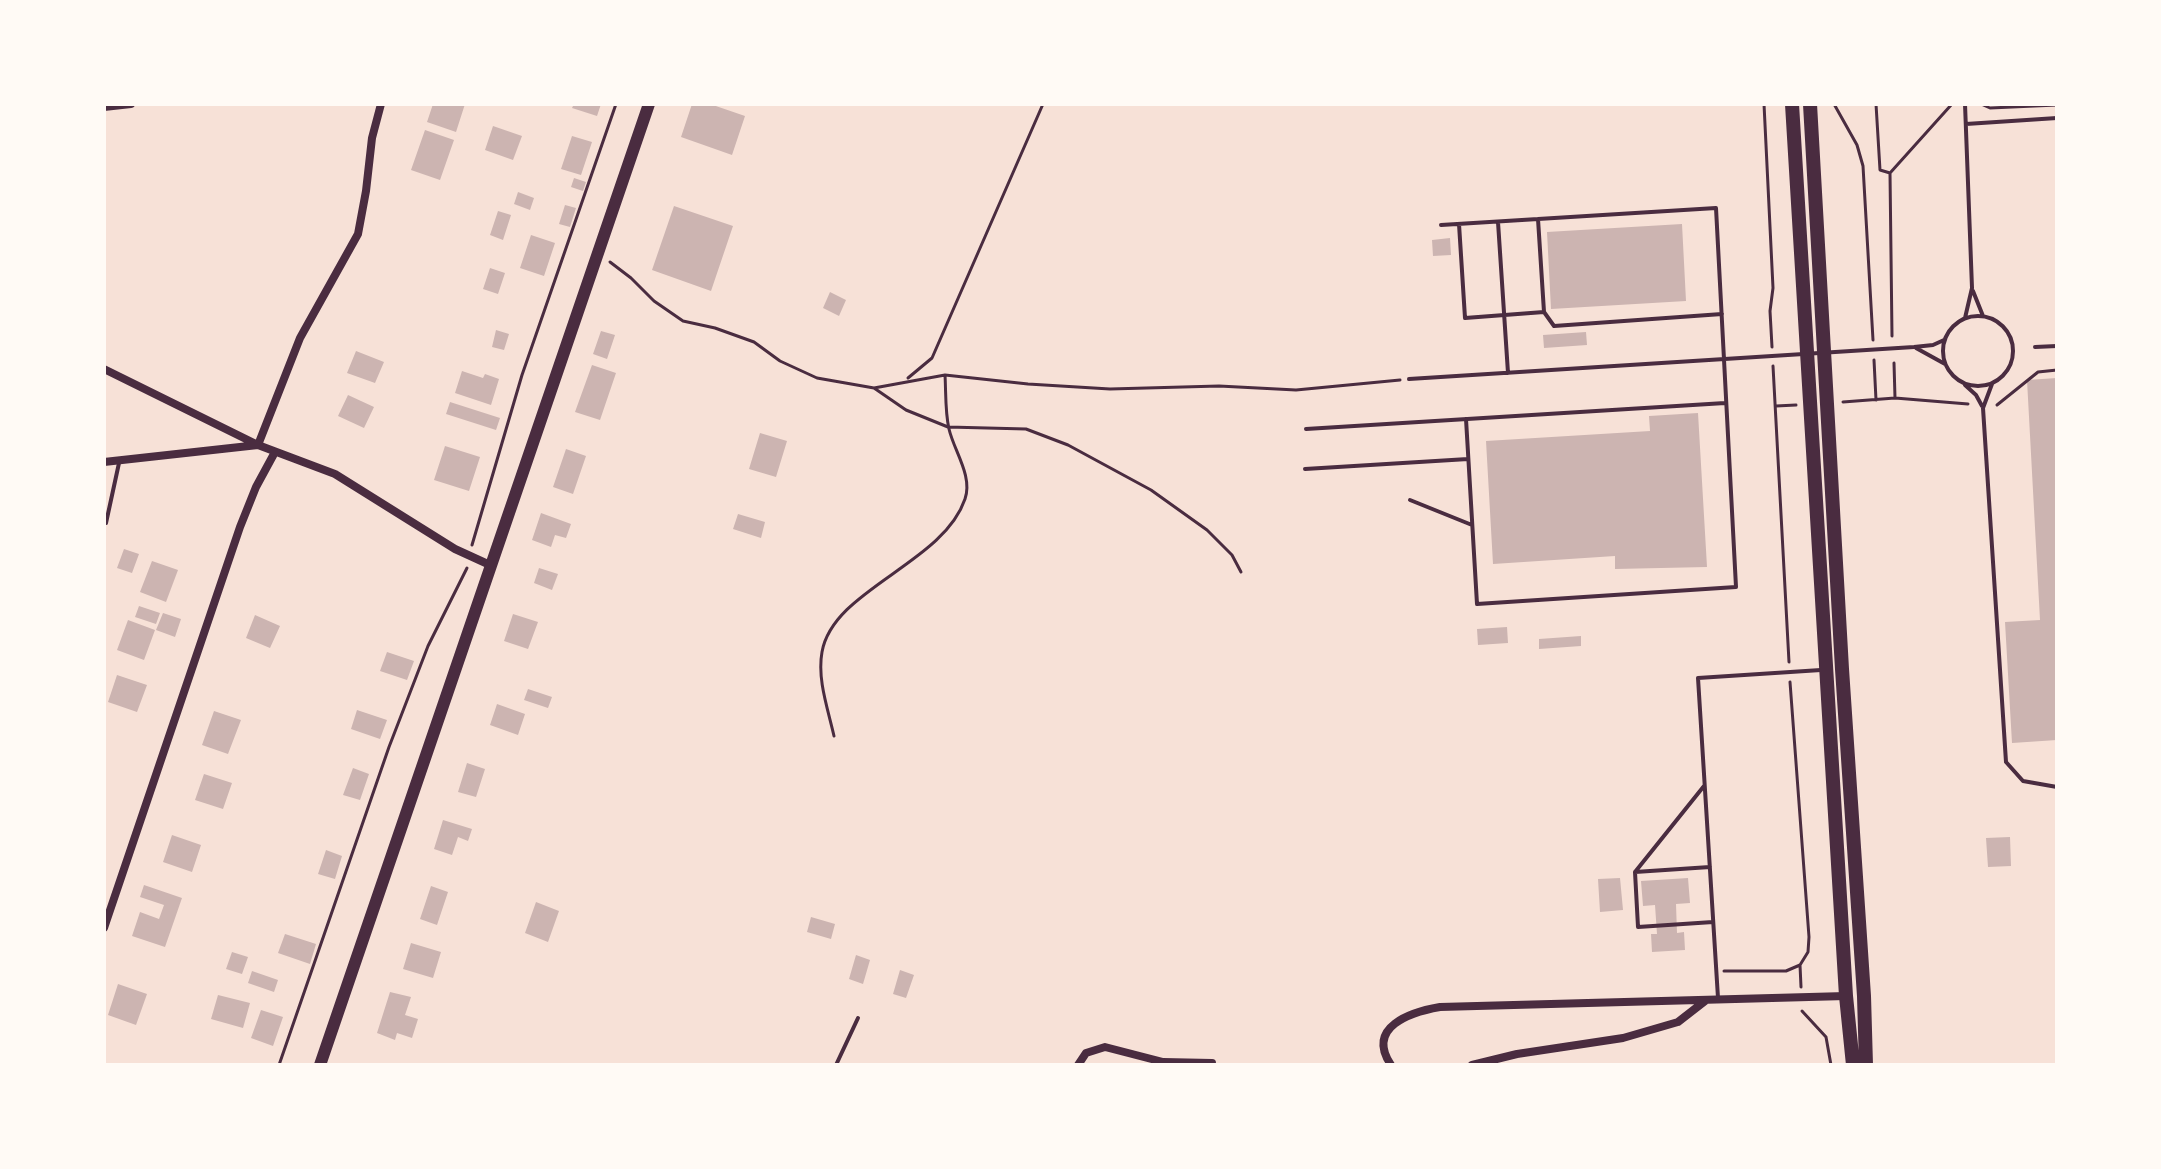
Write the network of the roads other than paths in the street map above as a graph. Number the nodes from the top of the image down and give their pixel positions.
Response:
1 (131, 104) edge
2 (381, 104) edge
3 (649, 104) edge
4 (1792, 104) edge
5 (1810, 104) edge
6 (1965, 104) edge
7 (104, 107) edge
8 (2057, 118) edge
9 (1966, 124) junction
10 (1538, 219) junction
11 (1498, 222) junction
12 (1459, 224) junction
13 (1441, 225) dead end
14 (1972, 288) junction
15 (1544, 312) junction
16 (1722, 314) junction
17 (1504, 315) junction
18 (1983, 316) junction
19 (1965, 318) junction
20 (1944, 340) junction
21 (2057, 346) edge
22 (1914, 347) junction
23 (2035, 347) dead end
24 (1808, 353) junction
25 (1825, 353) junction
26 (1724, 359) junction
27 (1945, 364) junction
28 (104, 369) edge
29 (1508, 373) junction
30 (1409, 379) road end
31 (1992, 384) junction
32 (1965, 385) junction
33 (1725, 403) junction
34 (1983, 408) junction
35 (1466, 419) junction
36 (1306, 429) dead end
37 (258, 445) junction
38 (275, 452) junction
39 (1468, 459) junction
40 (120, 460) junction
41 (104, 462) edge
42 (1305, 469) dead end
43 (1410, 500) dead end
44 (106, 523) edge
45 (1472, 525) junction
46 (490, 565) junction
47 (1828, 670) junction
48 (1705, 784) junction
49 (2057, 787) edge
50 (1710, 867) junction
51 (1635, 872) junction
52 (1714, 922) junction
53 (104, 928) edge
54 (1846, 996) junction
55 (1864, 996) junction
56 (1718, 999) junction
57 (1705, 1000) junction
58 (858, 1018) dead end
59 (1212, 1063) dead end
60 (320, 1065) edge
61 (836, 1065) edge
62 (1078, 1065) edge
63 (1391, 1065) edge
64 (1472, 1065) edge
65 (1853, 1065) edge
66 (1866, 1065) edge

1 - 7 street
2 - 37 street
3 - 46 main road
4 - 24 main road
5 - 25 main road
6 - 9 lane
8 - 9 lane
9 - 14 lane
10 - 11 lane
10 - 15 lane
10 - 16 lane
11 - 12 lane
11 - 17 lane
12 - 13 lane
12 - 17 lane
14 - 18 lane
14 - 19 lane
15 - 16 lane
15 - 17 lane
16 - 26 lane
17 - 29 lane
18 - 19 lane
18 - 31 lane
19 - 20 lane
20 - 22 lane
20 - 27 lane
21 - 23 lane
22 - 25 lane
22 - 27 lane
24 - 25 lane
24 - 26 lane
24 - 47 main road
25 - 55 main road
26 - 29 lane
26 - 33 lane
27 - 32 lane
28 - 37 street
29 - 30 lane
31 - 32 lane
31 - 34 lane
32 - 34 lane
33 - 35 lane
33 - 45 lane
34 - 49 lane
35 - 36 lane
35 - 39 lane
37 - 38 street
37 - 40 street
38 - 46 street
38 - 53 street
39 - 42 lane
39 - 45 lane
40 - 41 street
40 - 44 lane
43 - 45 lane
46 - 60 main road
47 - 48 lane
47 - 54 main road
48 - 50 lane
48 - 51 lane
50 - 51 lane
50 - 52 lane
51 - 52 lane
52 - 56 lane
54 - 55 main road
54 - 56 street
54 - 65 main road
55 - 66 main road
56 - 57 street
57 - 63 street
57 - 64 street
58 - 61 lane
59 - 62 street

